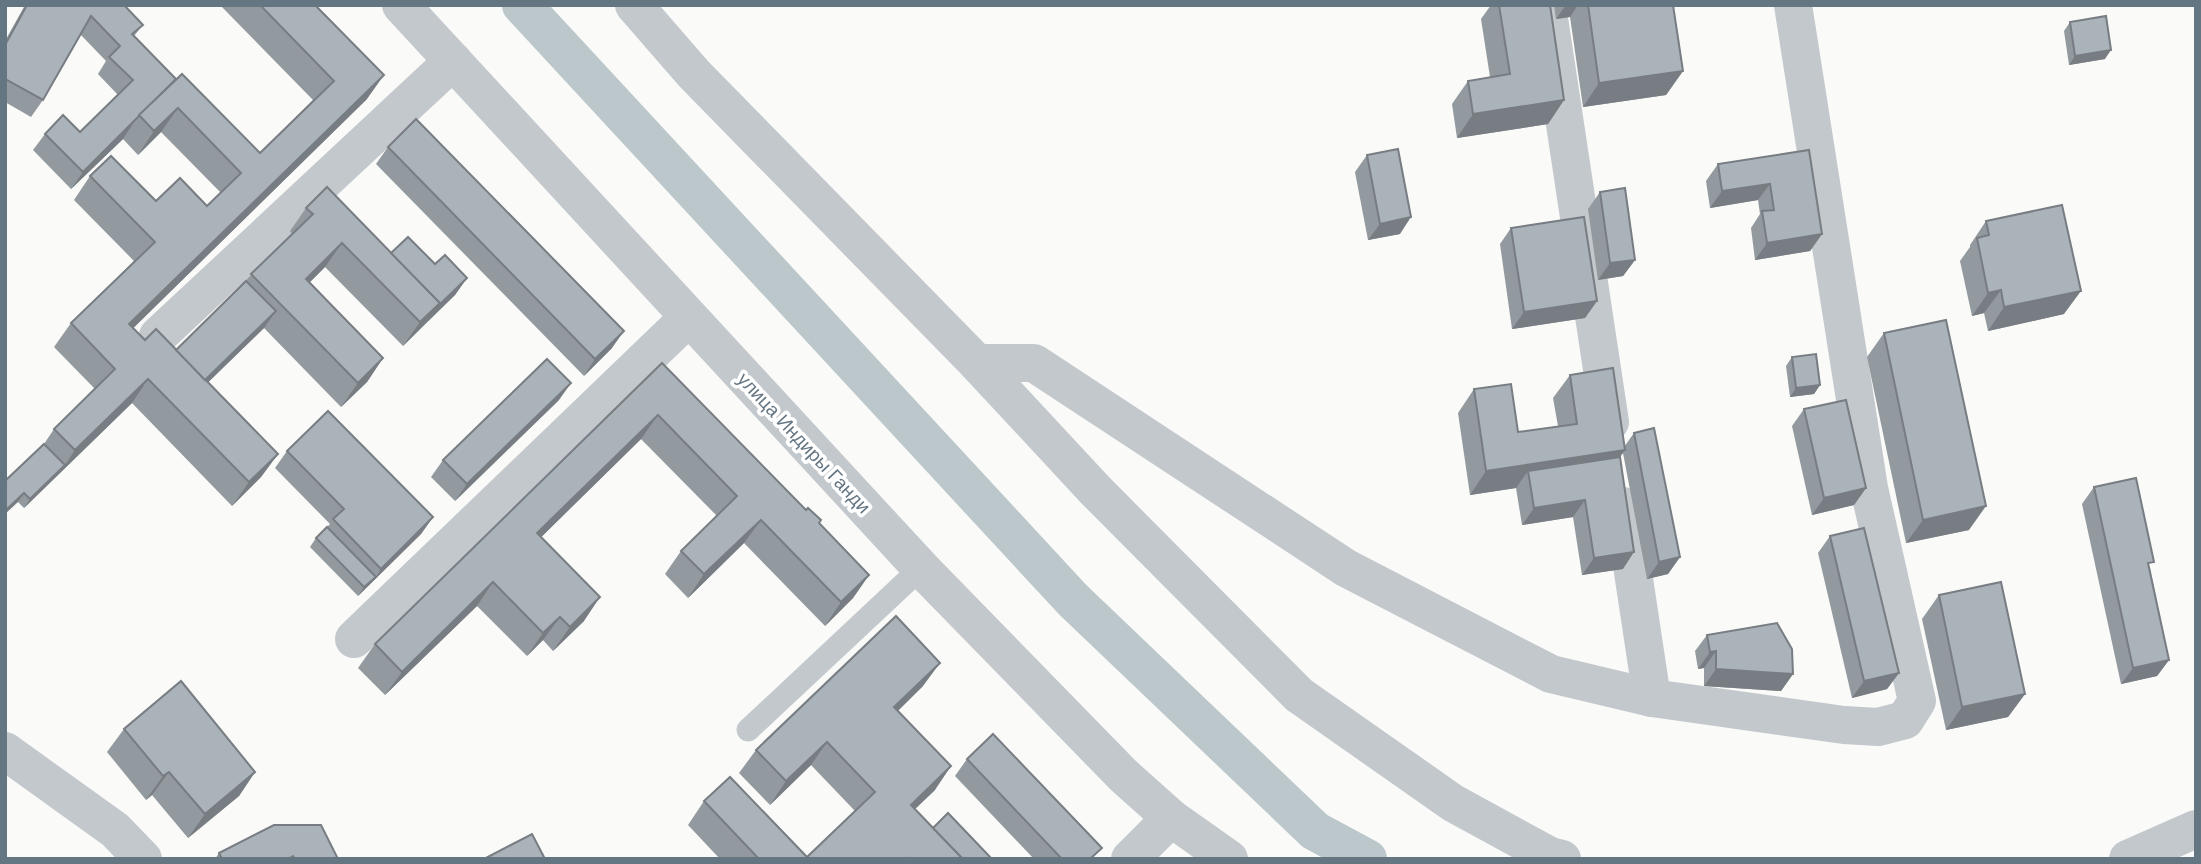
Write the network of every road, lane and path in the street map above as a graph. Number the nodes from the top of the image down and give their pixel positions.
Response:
1 (401, 5) edge
2 (634, 5) edge
3 (1547, 5) edge
4 (1793, 5) edge
5 (453, 61) junction
6 (687, 318) junction
7 (158, 336) edge
8 (977, 363) junction
9 (921, 569) junction
10 (354, 639) dead end
11 (1652, 698) junction
12 (748, 730) dead end
13 (5, 751) edge
14 (1171, 818) junction
15 (2196, 829) edge
16 (143, 859) edge
17 (1130, 859) edge
18 (1229, 859) edge
19 (1562, 859) edge
20 (2129, 859) edge

1 - 5 street, улица Индиры Ганди
2 - 8 street
3 - 11 street
4 - 11 street
5 - 6 street, улица Индиры Ганди
5 - 7 street
6 - 9 street, улица Индиры Ганди
6 - 10 street
8 - 11 street
8 - 19 street
9 - 12 lane
9 - 14 street, улица Индиры Ганди
13 - 16 street
14 - 17 street
14 - 18 street, улица Индиры Ганди
15 - 20 street

